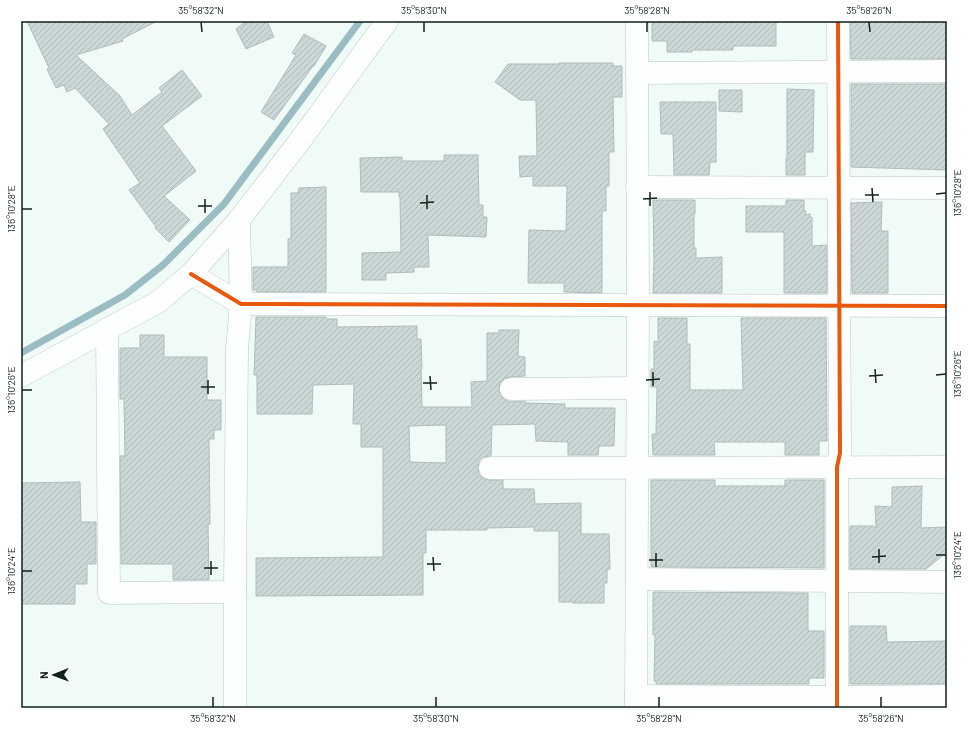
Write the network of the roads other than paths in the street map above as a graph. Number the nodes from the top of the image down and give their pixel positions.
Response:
1 (387, 21) edge
2 (637, 21) edge
3 (838, 21) edge
4 (947, 71) edge
5 (637, 72) junction
6 (838, 72) junction
7 (637, 187) junction
8 (839, 188) junction
9 (947, 188) edge
10 (239, 220) junction
11 (191, 274) junction
12 (241, 304) junction
13 (638, 305) junction
14 (839, 306) junction
15 (947, 306) edge
16 (107, 329) junction
17 (21, 376) edge
18 (637, 388) junction
19 (511, 389) dead end
20 (837, 467) junction
21 (947, 467) edge
22 (490, 468) dead end
23 (637, 468) junction
24 (637, 579) junction
25 (837, 581) junction
26 (947, 582) edge
27 (235, 592) junction
28 (947, 696) edge
29 (636, 702) edge
30 (837, 703) edge
31 (235, 708) edge

1 - 10 street
2 - 5 street
3 - 6 street
4 - 6 street
5 - 6 street
5 - 7 street
6 - 8 street
7 - 8 street
7 - 13 street
8 - 9 street
8 - 14 street
10 - 11 street
10 - 12 street
11 - 12 street
11 - 16 street
12 - 13 street
12 - 27 street
13 - 14 street
13 - 18 street
14 - 15 street
14 - 20 street
16 - 17 street
16 - 27 street
18 - 19 street
18 - 23 street
20 - 21 street
20 - 23 street
20 - 25 street
22 - 23 street
23 - 24 street
24 - 25 street
24 - 29 street
25 - 26 street
25 - 30 street
27 - 31 street
28 - 30 street
29 - 30 street

